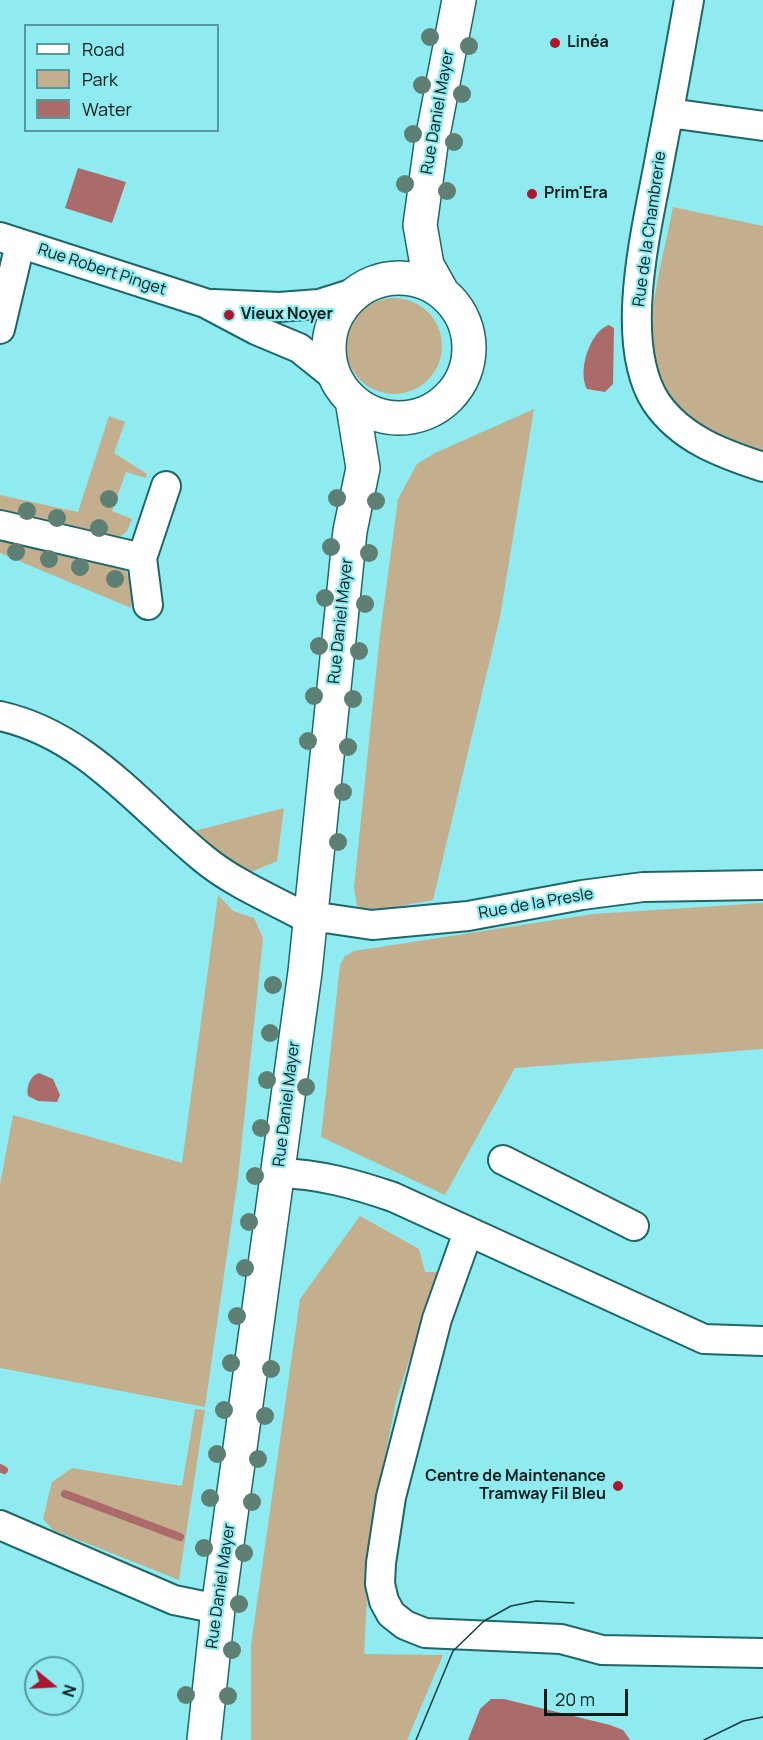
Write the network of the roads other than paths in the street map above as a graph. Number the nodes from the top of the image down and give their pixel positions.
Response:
1 (459, 0) edge
2 (689, 0) edge
3 (669, 112) junction
4 (763, 126) edge
5 (420, 225) junction
6 (10, 240) edge
7 (369, 286) junction
8 (441, 290) junction
9 (205, 303) junction
10 (0, 329) edge
11 (343, 388) junction
12 (399, 418) junction
13 (763, 467) edge
14 (363, 468) junction
15 (166, 486) dead end
16 (0, 525) edge
17 (142, 558) junction
18 (148, 605) dead end
19 (0, 716) edge
20 (763, 885) edge
21 (305, 915) junction
22 (503, 1160) dead end
23 (278, 1173) junction
24 (633, 1226) dead end
25 (468, 1232) junction
26 (763, 1341) edge
27 (0, 1524) edge
28 (218, 1609) junction
29 (763, 1653) edge
30 (204, 1740) edge

1 - 5 main road, Rue Daniel Mayer
2 - 3 street, Rue de la Chambrerie
3 - 4 street
3 - 13 street, Rue de la Chambrerie
5 - 7 main road, Rue Daniel Mayer
5 - 8 main road, Rue Daniel Mayer
6 - 9 street, Rue Robert Pinget
6 - 10 street
7 - 8 main road
7 - 9 street, Rue Robert Pinget
7 - 11 main road
8 - 12 main road
9 - 11 street, Rue Robert Pinget
11 - 12 main road
11 - 14 main road, Rue Daniel Mayer
12 - 14 main road, Rue Daniel Mayer
14 - 21 main road, Rue Daniel Mayer
15 - 17 street
16 - 17 street
17 - 18 street
19 - 21 street, Rue de la Presle
20 - 21 street, Rue de la Presle
21 - 23 main road, Rue Daniel Mayer
22 - 24 street
23 - 25 street
23 - 28 main road, Rue Daniel Mayer
25 - 26 street
25 - 29 street
27 - 28 street
28 - 30 main road, Rue Daniel Mayer

